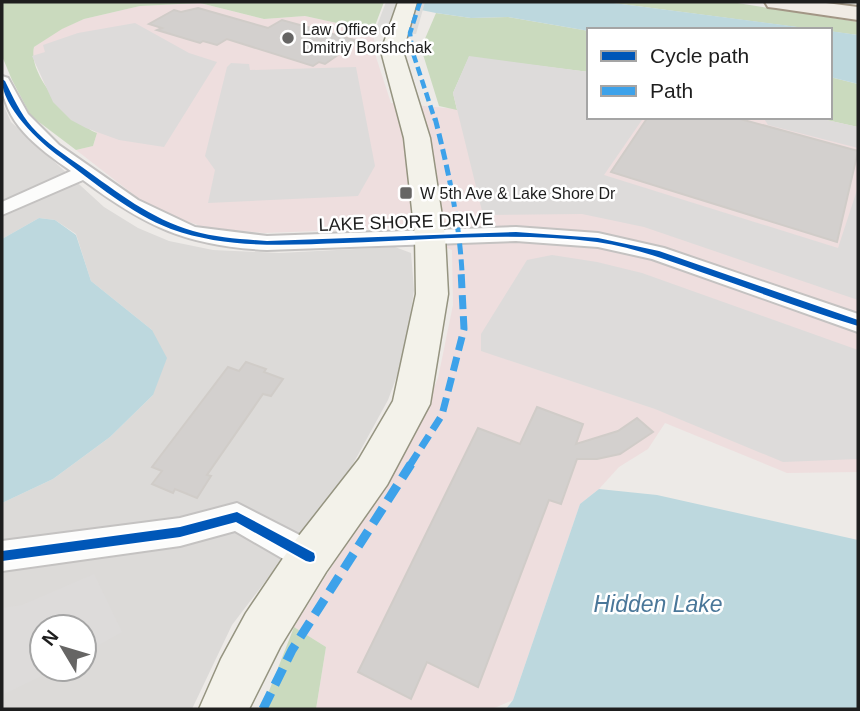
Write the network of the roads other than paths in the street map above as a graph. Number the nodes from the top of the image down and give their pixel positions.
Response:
1 (407, 2) edge
2 (776, 2) edge
3 (858, 14) edge
4 (2, 81) edge
5 (84, 172) junction
6 (2, 209) edge
7 (430, 236) junction
8 (858, 323) edge
9 (2, 555) edge
10 (310, 557) junction
11 (224, 709) edge

1 - 7 main road
2 - 3 main road
4 - 5 street, LAKE SHORE DRIVE
5 - 6 street
5 - 7 street, LAKE SHORE DRIVE
7 - 8 street, LAKE SHORE DRIVE
7 - 10 main road
9 - 10 street
10 - 11 main road

